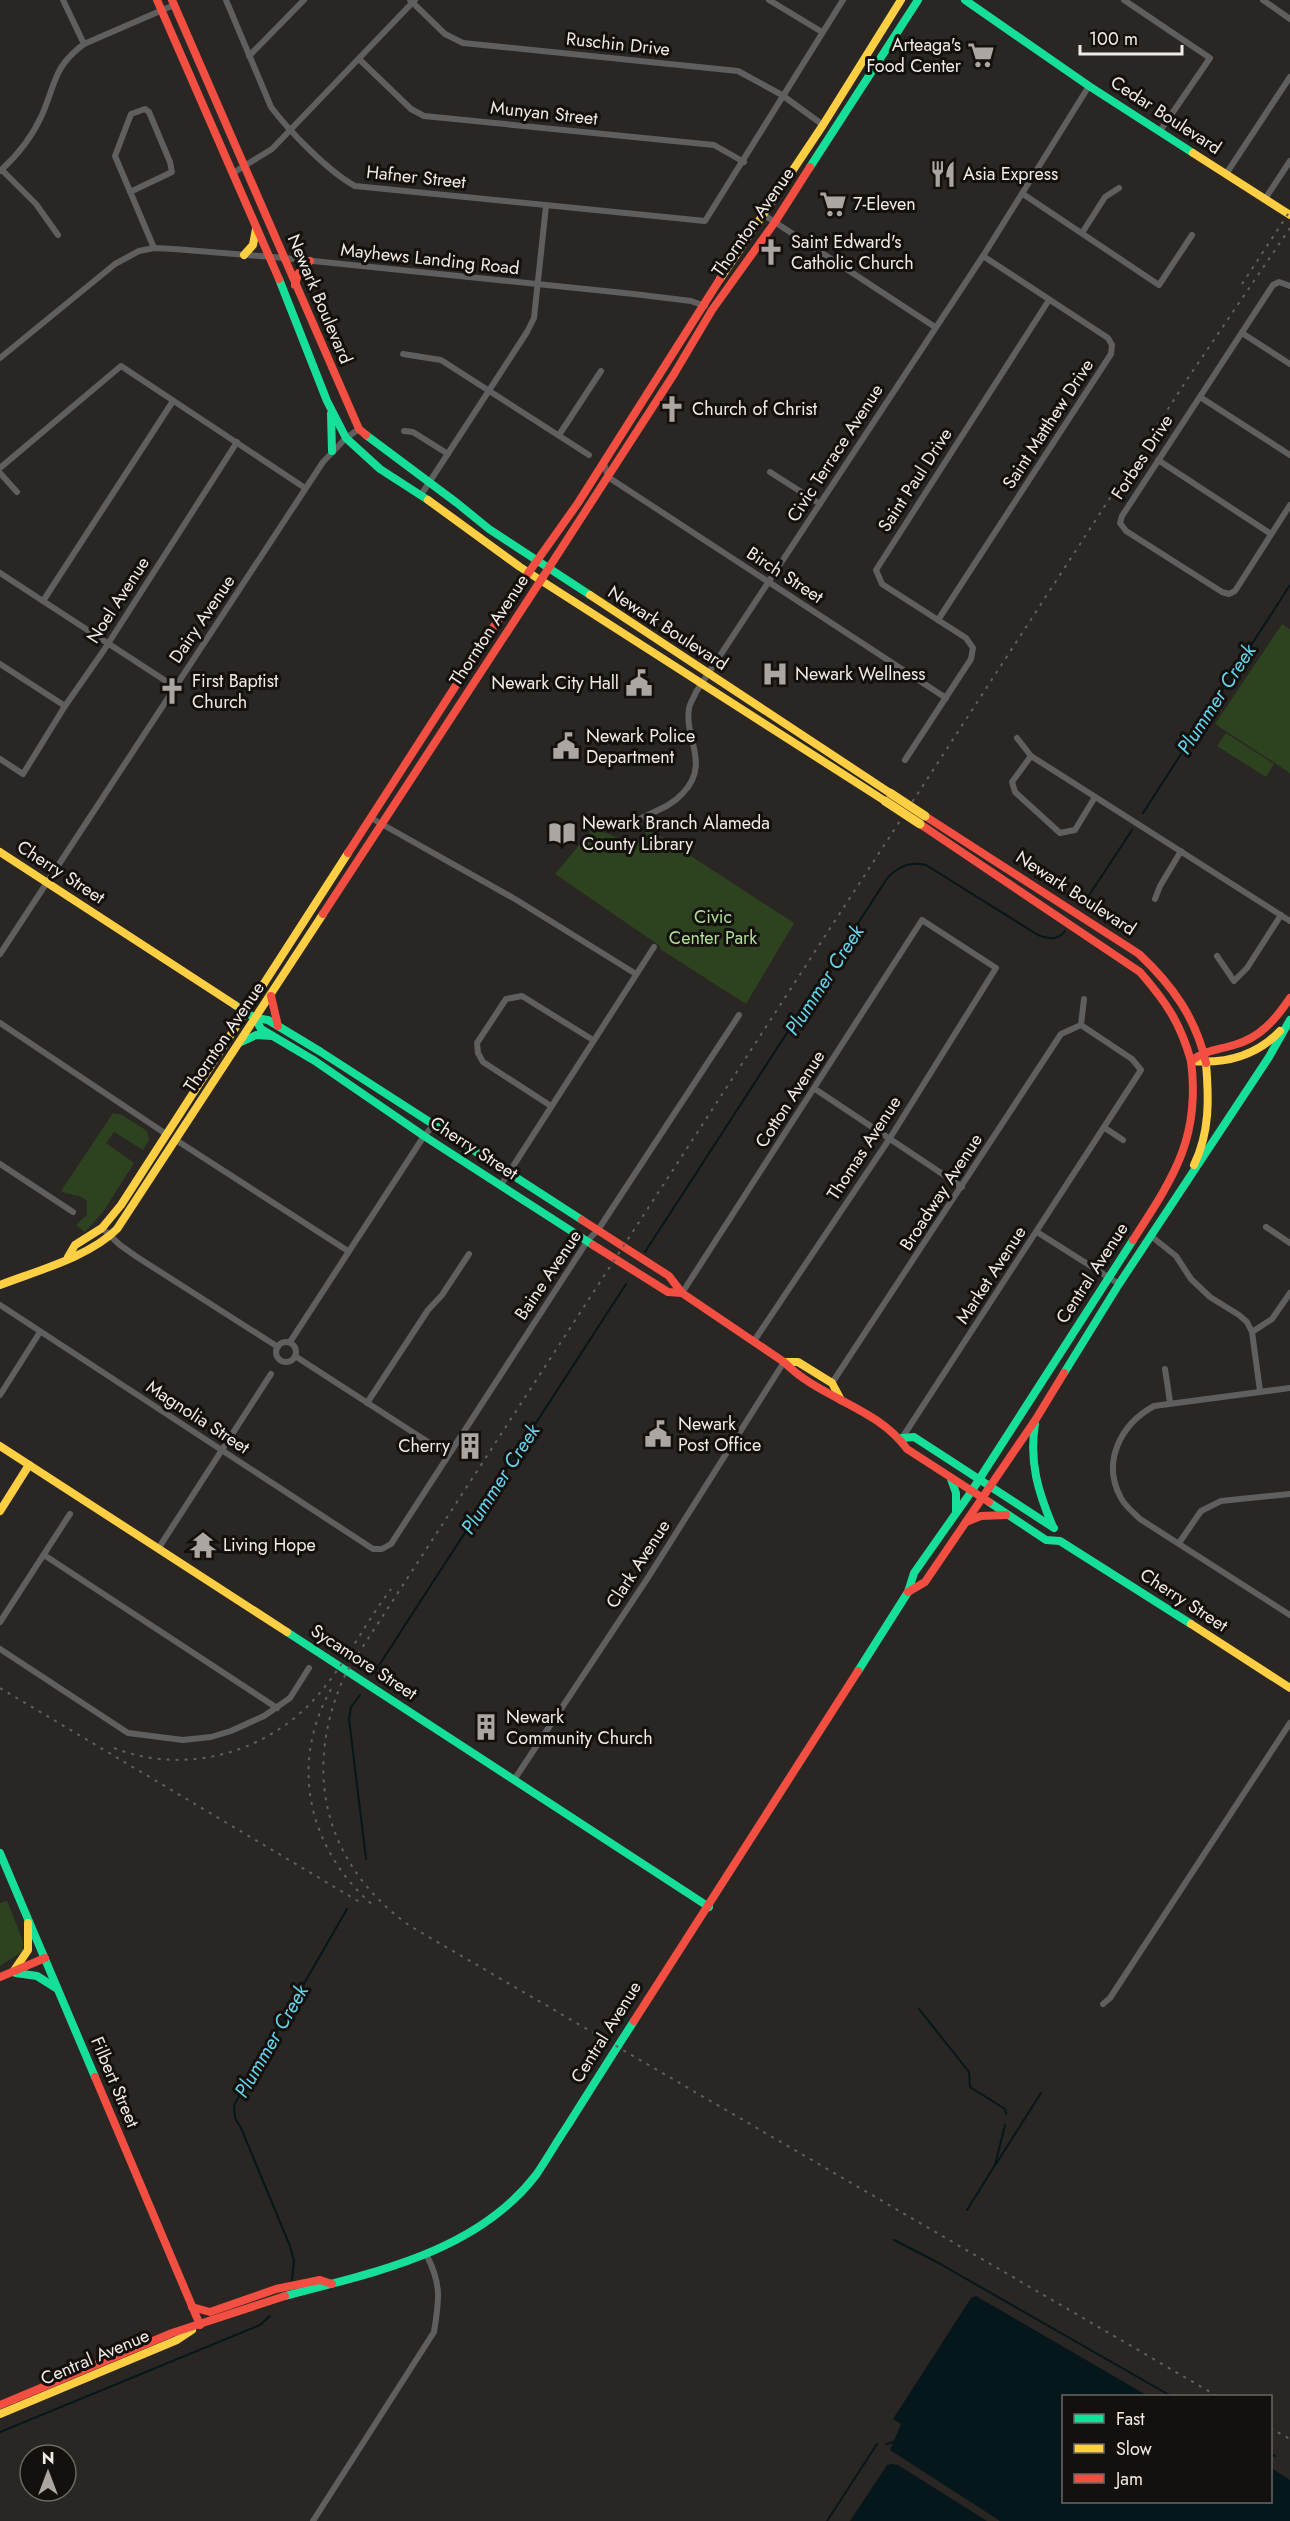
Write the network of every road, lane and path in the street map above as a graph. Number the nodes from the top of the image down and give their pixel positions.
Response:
1 (63, 0) edge
2 (157, 0) edge
3 (226, 0) edge
4 (304, 0) edge
5 (769, 0) edge
6 (843, 0) edge
7 (900, 0) edge
8 (918, 0) edge
9 (956, 0) edge
10 (966, 0) edge
11 (1124, 0) edge
12 (1263, 0) edge
13 (413, 1) edge
14 (173, 3) edge
15 (162, 11) junction
16 (1290, 19) edge
17 (822, 32) junction
18 (84, 44) junction
19 (249, 56) junction
20 (359, 59) junction
21 (1290, 77) edge
22 (1089, 86) junction
23 (782, 95) junction
24 (823, 125) junction
25 (291, 129) junction
26 (1160, 131) junction
27 (1290, 161) edge
28 (744, 162) junction
29 (243, 167) junction
30 (1, 171) edge
31 (233, 173) junction
32 (1227, 174) junction
33 (1119, 188) dead end
34 (130, 192) junction
35 (1023, 194) junction
36 (1265, 199) junction
37 (546, 206) junction
38 (764, 215) junction
39 (1290, 215) edge
40 (775, 222) junction
41 (256, 226) junction
42 (1082, 233) junction
43 (58, 235) dead end
44 (1192, 235) dead end
45 (154, 248) junction
46 (244, 255) junction
47 (983, 256) junction
48 (270, 257) junction
49 (284, 258) junction
50 (310, 261) junction
51 (295, 285) junction
52 (538, 285) junction
53 (1290, 286) edge
54 (1049, 300) junction
55 (702, 304) junction
56 (712, 310) junction
57 (935, 327) junction
58 (1242, 333) junction
59 (403, 354) dead end
60 (0, 358) edge
61 (1290, 364) edge
62 (601, 371) dead end
63 (489, 390) junction
64 (1200, 397) junction
65 (173, 401) junction
66 (331, 408) junction
67 (359, 429) junction
68 (404, 431) dead end
69 (559, 435) junction
70 (346, 438) junction
71 (237, 442) junction
72 (332, 451) junction
73 (448, 454) junction
74 (589, 455) dead end
75 (1290, 455) edge
76 (1158, 460) junction
77 (604, 463) junction
78 (0, 468) edge
79 (770, 472) dead end
80 (0, 473) edge
81 (608, 477) junction
82 (430, 482) junction
83 (305, 488) junction
84 (17, 492) dead end
85 (421, 495) junction
86 (820, 504) junction
87 (1290, 505) edge
88 (1271, 534) junction
89 (538, 560) junction
90 (550, 568) junction
91 (529, 572) junction
92 (0, 573) edge
93 (541, 580) junction
94 (767, 582) junction
95 (43, 601) junction
96 (938, 620) junction
97 (108, 643) junction
98 (0, 664) edge
99 (709, 673) junction
100 (702, 684) junction
101 (175, 687) junction
102 (946, 698) junction
103 (65, 706) junction
104 (1017, 738) dead end
105 (1031, 756) junction
106 (0, 759) edge
107 (905, 760) dead end
108 (887, 797) junction
109 (1095, 797) junction
110 (371, 818) junction
111 (923, 820) junction
112 (382, 826) junction
113 (629, 827) dead end
114 (1181, 851) junction
115 (0, 852) edge
116 (45, 882) junction
117 (1155, 899) dead end
118 (1281, 915) junction
119 (1290, 921) edge
120 (654, 947) dead end
121 (0, 954) edge
122 (1218, 956) dead end
123 (996, 968) joint
124 (636, 974) junction
125 (271, 996) junction
126 (1290, 998) edge
127 (1084, 999) dead end
128 (244, 1011) junction
129 (739, 1015) dead end
130 (255, 1018) junction
131 (1290, 1019) edge
132 (0, 1023) edge
133 (1081, 1025) junction
134 (278, 1026) junction
135 (273, 1036) junction
136 (593, 1040) junction
137 (238, 1043) junction
138 (1204, 1050) junction
139 (1191, 1061) junction
140 (1206, 1063) junction
141 (343, 1066) junction
142 (337, 1076) junction
143 (815, 1089) junction
144 (551, 1106) junction
145 (434, 1125) junction
146 (1105, 1128) junction
147 (166, 1134) junction
148 (424, 1136) junction
149 (890, 1138) junction
150 (176, 1140) junction
151 (1123, 1140) dead end
152 (0, 1164) edge
153 (509, 1173) junction
154 (501, 1185) junction
155 (962, 1187) junction
156 (1180, 1191) junction
157 (73, 1212) dead end
158 (1266, 1227) dead end
159 (102, 1228) junction
160 (1140, 1229) junction
161 (598, 1230) junction
162 (1037, 1232) junction
163 (1151, 1236) junction
164 (109, 1237) junction
165 (588, 1240) junction
166 (1290, 1243) edge
167 (348, 1251) junction
168 (469, 1254) dead end
169 (68, 1257) junction
170 (1109, 1276) junction
171 (1119, 1284) junction
172 (0, 1285) edge
173 (682, 1293) junction
174 (1290, 1293) edge
175 (0, 1305) edge
176 (40, 1332) junction
177 (1252, 1332) junction
178 (754, 1341) junction
179 (290, 1342) junction
180 (278, 1347) junction
181 (295, 1356) junction
182 (784, 1362) junction
183 (1165, 1369) dead end
184 (271, 1374) dead end
185 (832, 1383) junction
186 (1290, 1388) edge
187 (1260, 1391) junction
188 (0, 1395) edge
189 (842, 1400) junction
190 (1170, 1402) junction
191 (367, 1403) junction
192 (1036, 1419) junction
193 (902, 1438) junction
194 (0, 1446) edge
195 (223, 1450) junction
196 (448, 1455) junction
197 (29, 1465) junction
198 (951, 1478) junction
199 (978, 1479) junction
200 (990, 1488) junction
201 (971, 1492) junction
202 (1290, 1494) edge
203 (982, 1500) junction
204 (0, 1510) edge
205 (956, 1512) junction
206 (70, 1514) dead end
207 (1007, 1515) junction
208 (965, 1522) junction
209 (1054, 1528) junction
210 (1060, 1541) junction
211 (1179, 1543) junction
212 (158, 1549) junction
213 (382, 1549) joint
214 (44, 1555) junction
215 (908, 1592) junction
216 (1290, 1616) edge
217 (0, 1622) edge
218 (0, 1649) edge
219 (309, 1668) dead end
220 (1290, 1688) edge
221 (277, 1708) junction
222 (1290, 1723) edge
223 (514, 1780) junction
224 (0, 1852) edge
225 (709, 1907) junction
226 (28, 1920) junction
227 (45, 1958) junction
228 (13, 1972) junction
229 (0, 1977) edge
230 (57, 1988) junction
231 (1103, 2004) dead end
232 (427, 2256) junction
233 (332, 2284) junction
234 (192, 2307) junction
235 (200, 2325) junction
236 (0, 2405) edge
237 (0, 2414) edge
238 (313, 2521) edge

1 - 18 street
2 - 15 main road, Newark Boulevard
3 - 19 street, Hafner Street
4 - 19 street
5 - 17 street
6 - 17 street
7 - 24 main road, Thornton Avenue
8 - 40 main road, Thornton Avenue
9 - 10 main road, Cedar Boulevard
10 - 22 main road, Cedar Boulevard
11 - 26 street
12 - 16 street
13 - 20 street
13 - 23 street, Ruschin Drive
14 - 15 street
14 - 29 main road, Newark Boulevard
15 - 18 street
15 - 31 main road, Newark Boulevard
17 - 23 street
18 - 30 street
19 - 25 street, Hafner Street
20 - 25 street
20 - 28 street, Munyan Street
21 - 32 street
22 - 26 main road, Cedar Boulevard
22 - 35 street, Civic Terrace Avenue
23 - 24 street, Ruschin Drive
23 - 28 street
24 - 38 main road, Thornton Avenue
25 - 29 street
25 - 37 street, Hafner Street
26 - 32 main road, Cedar Boulevard
27 - 36 street
28 - 37 street, Hafner Street
29 - 31 street
29 - 49 main road, Newark Boulevard
30 - 43 street
31 - 41 main road, Newark Boulevard
32 - 36 main road, Cedar Boulevard
33 - 42 street
34 - 34 street
34 - 45 street
35 - 42 street
35 - 47 street, Civic Terrace Avenue
36 - 39 main road, Cedar Boulevard
37 - 52 street
38 - 40 street
38 - 55 main road, Thornton Avenue
40 - 56 main road, Thornton Avenue
40 - 57 street
41 - 46 main road
41 - 48 main road, Newark Boulevard
42 - 44 street
45 - 46 street, Mayhews Landing Road
45 - 60 street, Mayhews Landing Road
46 - 48 street, Mayhews Landing Road
47 - 54 street, Saint Matthew Drive
47 - 57 street, Civic Terrace Avenue
48 - 49 street, Mayhews Landing Road
48 - 66 main road, Newark Boulevard
49 - 50 street, Mayhews Landing Road
49 - 51 main road, Newark Boulevard
50 - 51 main road
50 - 52 street, Mayhews Landing Road
51 - 67 main road, Newark Boulevard
52 - 55 street, Mayhews Landing Road
52 - 63 street
53 - 58 street, Forbes Drive
54 - 96 street, Saint Paul Drive
54 - 96 street, Saint Matthew Drive
55 - 56 street, Mayhews Landing Road
55 - 77 main road, Thornton Avenue
56 - 81 main road, Thornton Avenue
57 - 86 street, Civic Terrace Avenue
58 - 61 street
58 - 64 street, Forbes Drive
59 - 63 street
62 - 69 street
63 - 69 street
63 - 73 street
64 - 75 street
64 - 76 street, Forbes Drive
65 - 71 street
65 - 78 street
65 - 95 street
66 - 70 main road, Newark Boulevard
66 - 72 main road
67 - 70 street, Dairy Avenue
67 - 82 main road, Newark Boulevard
68 - 73 street
69 - 74 street
70 - 72 street, Dairy Avenue
70 - 85 main road, Newark Boulevard
71 - 83 street
71 - 97 street, Noel Avenue
72 - 83 street, Dairy Avenue
73 - 82 street
76 - 88 street
76 - 88 street, Forbes Drive
77 - 81 street
77 - 89 main road, Thornton Avenue
79 - 86 street
80 - 84 street
81 - 90 main road, Thornton Avenue
81 - 94 street, Birch Street
82 - 85 street
82 - 89 main road, Newark Boulevard
83 - 101 street, Dairy Avenue
85 - 91 main road, Newark Boulevard
86 - 94 street, Civic Terrace Avenue
87 - 88 street, Forbes Drive
89 - 90 main road, Newark Boulevard
89 - 91 main road, Thornton Avenue
90 - 93 main road, Thornton Avenue
90 - 99 main road, Newark Boulevard
91 - 93 main road, Newark Boulevard
91 - 110 main road, Thornton Avenue
92 - 95 street
93 - 100 main road, Newark Boulevard
93 - 112 main road, Thornton Avenue
94 - 99 street, Civic Terrace Avenue
94 - 102 street, Birch Street
95 - 97 street
96 - 102 street, Saint Paul Drive
97 - 101 street
97 - 103 street, Noel Avenue
98 - 103 street
99 - 100 street, Civic Terrace Avenue
99 - 108 main road, Newark Boulevard
100 - 108 main road, Newark Boulevard
100 - 113 street, Civic Terrace Avenue
101 - 116 street, Dairy Avenue
102 - 107 street
103 - 106 street, Noel Avenue
104 - 105 street
105 - 109 street
105 - 109 street
108 - 111 main road, Newark Boulevard, bridge
109 - 114 street
110 - 112 street
110 - 128 main road, Thornton Avenue
111 - 138 main road, Newark Boulevard
111 - 139 main road, Newark Boulevard
112 - 124 street
112 - 125 main road, Thornton Avenue
114 - 117 street
114 - 118 street
115 - 116 main road, Cherry Street
116 - 121 street, Dairy Avenue
116 - 128 main road, Cherry Street
118 - 119 street
118 - 122 street
120 - 124 street
123 - 143 street, Cotton Avenue
123 - 149 street, Thomas Avenue
124 - 136 street
125 - 130 main road, Thornton Avenue
125 - 134 main road
126 - 138 main road
127 - 133 street
128 - 130 main road, Cherry Street
128 - 147 main road, Thornton Avenue
129 - 161 street, Baine Avenue
130 - 134 main road, Cherry Street
130 - 135 main road, Cherry Street
130 - 137 main road, Thornton Avenue
131 - 140 main road
131 - 156 main road
132 - 147 street
133 - 146 street, Market Avenue
133 - 155 street, Broadway Avenue
134 - 141 main road, Cherry Street
135 - 137 main road
135 - 142 main road, Cherry Street
136 - 144 street
136 - 144 street
137 - 150 main road, Thornton Avenue
138 - 139 main road
138 - 140 main road, Newark Boulevard
139 - 140 main road
139 - 160 main road, Central Avenue
140 - 156 main road, Newark Boulevard
141 - 142 main road
141 - 145 main road, Cherry Street
142 - 148 main road, Cherry Street
143 - 149 street
143 - 173 street, Cotton Avenue
144 - 153 street
145 - 148 street
145 - 153 main road, Cherry Street
146 - 151 street
146 - 162 street, Market Avenue
147 - 159 main road, Thornton Avenue
148 - 154 main road, Cherry Street
148 - 167 street
149 - 155 street
149 - 178 street, Thomas Avenue
150 - 164 main road, Thornton Avenue
150 - 167 street
152 - 157 street
153 - 154 street
153 - 161 main road, Cherry Street
154 - 165 main road, Cherry Street
155 - 185 street, Broadway Avenue
156 - 163 main road, Central Avenue
158 - 166 street
159 - 164 street
159 - 169 main road, Thornton Avenue
160 - 163 main road
160 - 170 main road, Central Avenue
161 - 165 street, Baine Avenue
161 - 173 main road, Cherry Street
162 - 170 street
162 - 193 street, Market Avenue
163 - 171 main road, Central Avenue
163 - 177 street
164 - 169 main road, Thornton Avenue
164 - 180 street
165 - 173 main road, Cherry Street
165 - 196 street, Baine Avenue
167 - 179 street
168 - 191 street
169 - 172 main road, Thornton Avenue
170 - 171 street
170 - 199 main road, Central Avenue
171 - 192 main road, Central Avenue
173 - 178 main road, Cherry Street
174 - 177 street
175 - 176 street, Magnolia Street
176 - 188 street
176 - 195 street, Magnolia Street
177 - 187 street
178 - 182 main road, Cherry Street
179 - 180 street
179 - 181 street
180 - 181 street
181 - 191 street
182 - 185 main road, Cherry Street
182 - 189 main road, Cherry Street
182 - 223 street, Clark Avenue
183 - 190 street
184 - 195 street
185 - 189 main road, Cherry Street
186 - 187 street
187 - 190 street
189 - 193 main road, Cherry Street
190 - 211 street
191 - 196 street
192 - 200 main road, Central Avenue
192 - 209 main road
193 - 198 main road, Cherry Street
193 - 199 main road, Cherry Street
194 - 197 main road, Sycamore Street
195 - 212 street
195 - 213 street, Magnolia Street
196 - 213 street, Baine Avenue
197 - 204 main road
197 - 212 main road, Sycamore Street
198 - 201 main road, Cherry Street
198 - 205 main road
199 - 200 main road, Cherry Street
199 - 201 main road, Central Avenue
200 - 203 main road, Central Avenue
200 - 209 main road, Cherry Street
201 - 203 main road, Cherry Street
201 - 205 main road, Central Avenue
202 - 211 street
203 - 207 main road, Cherry Street
203 - 208 main road, Central Avenue
205 - 215 main road, Central Avenue
206 - 214 street
207 - 208 main road
207 - 210 main road, Cherry Street
208 - 215 main road, Central Avenue
209 - 210 main road
210 - 220 main road, Cherry Street
211 - 216 street
212 - 223 main road, Sycamore Street
214 - 217 street
214 - 221 street
215 - 225 main road, Central Avenue
218 - 221 street
219 - 221 street
222 - 231 street
223 - 225 main road, Sycamore Street
224 - 226 main road, Filbert Street
225 - 232 main road, Central Avenue
226 - 227 main road, Filbert Street
226 - 228 main road
227 - 228 main road
227 - 230 main road, Filbert Street
228 - 229 main road
228 - 230 main road
230 - 234 main road, Filbert Street
232 - 233 main road, Central Avenue
232 - 238 street
233 - 234 main road
233 - 235 main road, Central Avenue
234 - 235 main road, Filbert Street
235 - 236 main road, Central Avenue
235 - 237 main road, Central Avenue

